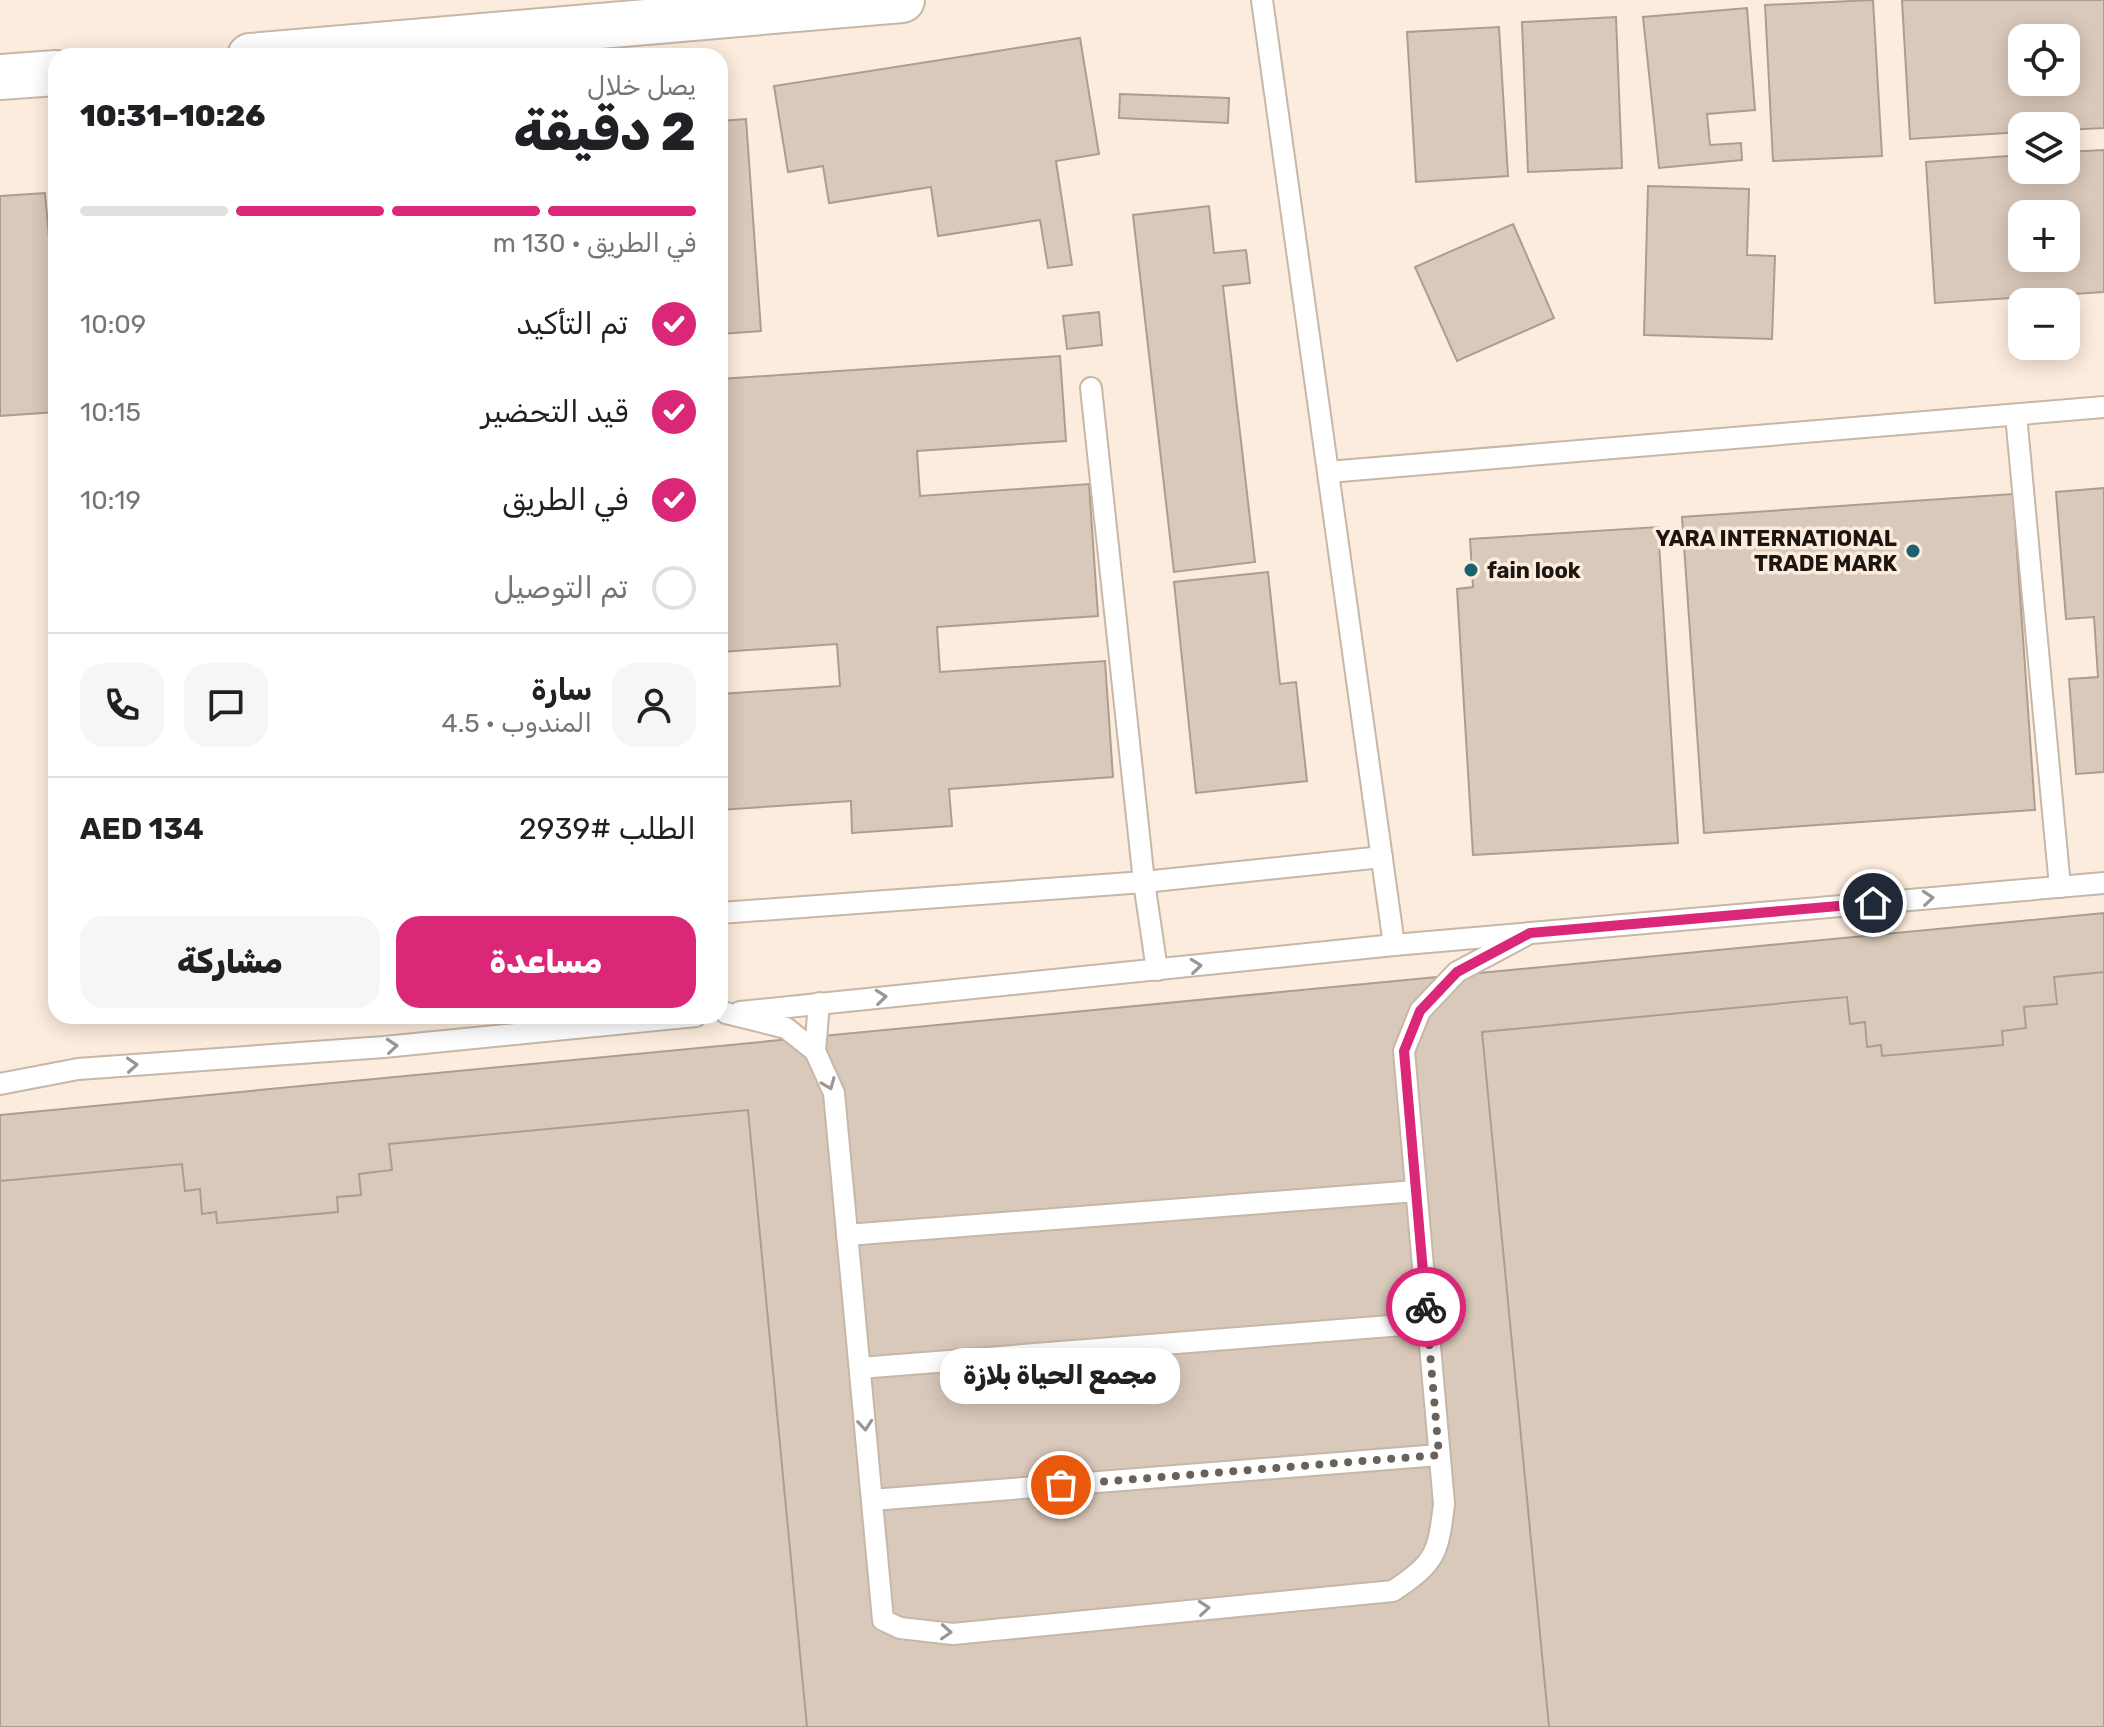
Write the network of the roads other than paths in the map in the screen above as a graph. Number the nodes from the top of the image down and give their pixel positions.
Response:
1 (902, 0) edge
2 (1262, 0) edge
3 (450, 48) edge
4 (48, 74) edge
5 (0, 77) edge
6 (1091, 388) dead end
7 (2104, 407) edge
8 (2016, 415) junction
9 (1328, 472) junction
10 (1382, 857) junction
11 (1144, 882) junction
12 (2104, 883) edge
13 (2060, 887) junction
14 (728, 912) edge
15 (1530, 933) junction
16 (1445, 940) junction
17 (1394, 945) junction
18 (1157, 970) junction
19 (1457, 972) junction
20 (819, 1003) junction
21 (728, 1012) edge
22 (728, 1014) edge
23 (546, 1024) edge
24 (815, 1051) junction
25 (78, 1069) junction
26 (0, 1071) edge
27 (0, 1084) edge
28 (1416, 1191) junction
29 (847, 1235) junction
30 (1428, 1323) junction
31 (860, 1368) junction
32 (1439, 1455) junction
33 (872, 1500) junction

1 - 3 street
2 - 9 lane
4 - 5 street
6 - 11 lane
7 - 8 lane
8 - 9 lane
8 - 13 lane
9 - 10 lane
10 - 11 lane
10 - 17 lane
11 - 14 lane
11 - 18 lane
12 - 13 lane
15 -> 13 lane
15 - 16 lane
15 - 19 lane
16 - 17 lane
16 - 19 lane
18 -> 17 lane
20 -> 18 lane
19 - 28 lane
20 - 21 lane
20 - 24 lane
22 - 24 lane
25 -> 23 lane
24 -> 29 lane
25 - 26 lane
25 - 27 lane
28 - 29 lane
28 - 30 lane
29 - 31 lane
30 - 31 lane
30 - 32 lane
31 -> 33 lane
32 - 33 lane
33 -> 32 lane

